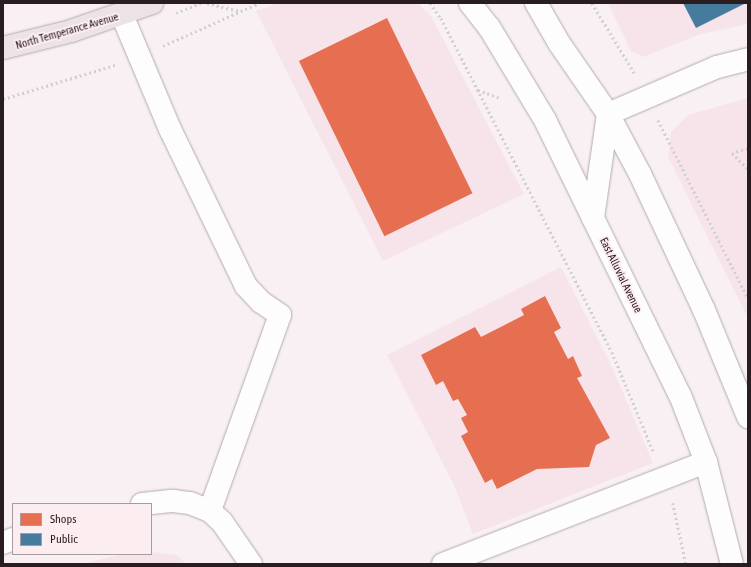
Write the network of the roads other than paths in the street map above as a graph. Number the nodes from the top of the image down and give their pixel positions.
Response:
1 (152, 3) edge
2 (470, 3) edge
3 (536, 3) edge
4 (122, 15) junction
5 (3, 48) edge
6 (748, 59) edge
7 (608, 114) junction
8 (593, 218) junction
9 (748, 416) edge
10 (706, 462) junction
11 (152, 503) edge
12 (210, 511) junction
13 (251, 564) edge
14 (443, 564) edge
15 (732, 564) edge

1 - 4 main road, North Temperance Avenue
2 - 8 street, East Alluvial Avenue
3 - 7 street
4 - 5 main road, North Temperance Avenue
4 - 12 street
6 - 7 street
7 - 8 street
7 - 9 street
8 - 10 street, East Alluvial Avenue
10 - 14 street
10 - 15 street, East Alluvial Avenue
11 - 12 street
12 - 13 street

